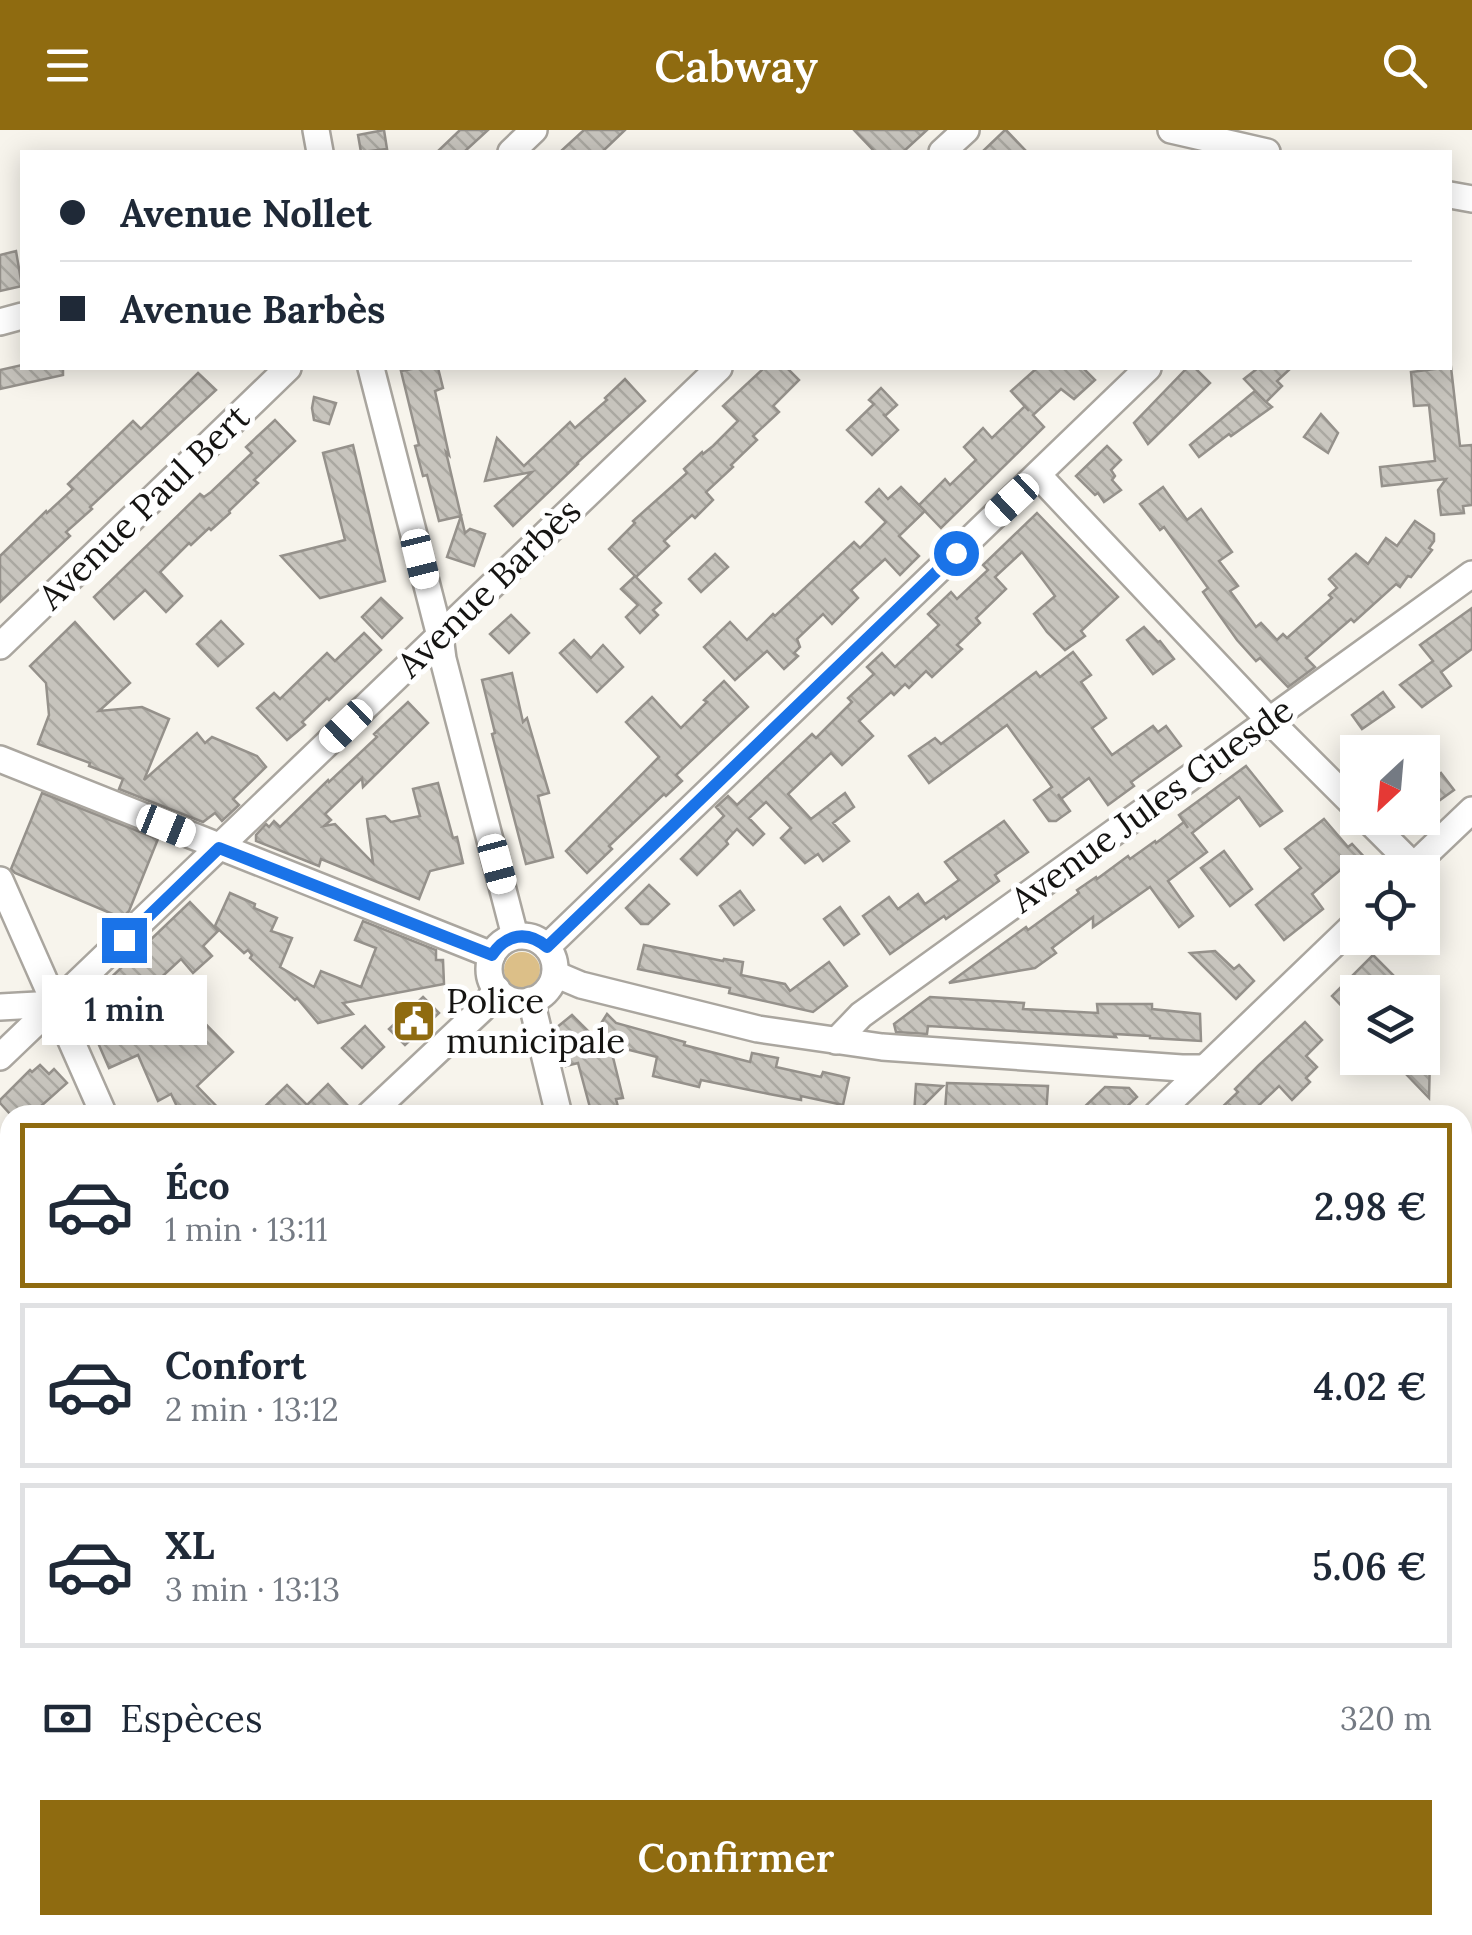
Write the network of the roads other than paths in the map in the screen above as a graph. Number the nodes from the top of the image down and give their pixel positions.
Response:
1 (534, 130) edge
2 (966, 130) edge
3 (1170, 130) edge
4 (513, 150) edge
5 (944, 150) edge
6 (1258, 150) edge
7 (286, 370) edge
8 (372, 370) edge
9 (717, 370) edge
10 (1146, 370) edge
11 (1038, 476) junction
12 (1472, 574) edge
13 (440, 636) junction
14 (0, 646) edge
15 (1270, 720) junction
16 (0, 760) edge
17 (1340, 791) edge
18 (1472, 810) edge
19 (1381, 835) edge
20 (219, 848) junction
21 (1399, 855) edge
22 (1425, 855) edge
23 (0, 880) edge
24 (515, 936) junction
25 (1340, 938) edge
26 (547, 947) junction
27 (492, 955) junction
28 (555, 974) junction
29 (497, 989) junction
30 (530, 1000) junction
31 (55, 1004) junction
32 (0, 1007) edge
33 (836, 1041) junction
34 (0, 1058) edge
35 (1206, 1068) junction
36 (100, 1105) edge
37 (380, 1105) edge
38 (556, 1105) edge
39 (1167, 1105) edge

1 - 4 street
2 - 5 street
3 - 6 street
7 - 14 street, Avenue Paul Bert
8 - 13 street
9 - 13 street, Avenue Barbès
10 - 11 street
11 - 15 street
11 - 26 street
12 - 15 street, Avenue Jules Guesde
13 - 20 street, Avenue Barbès
13 - 24 street
15 - 17 street
15 - 33 street, Avenue Jules Guesde
16 - 20 street
18 - 22 street
19 - 21 street
20 - 27 street
20 - 31 street, Avenue Barbès
23 - 31 street
24 - 26 street
24 - 27 street
25 - 35 street
26 - 28 street
27 - 29 street
28 - 30 street
28 - 33 street
29 - 30 street
29 - 37 street
30 - 38 street
31 - 32 street
31 - 34 street, Avenue Barbès
31 - 36 street
33 - 35 street
35 - 39 street

